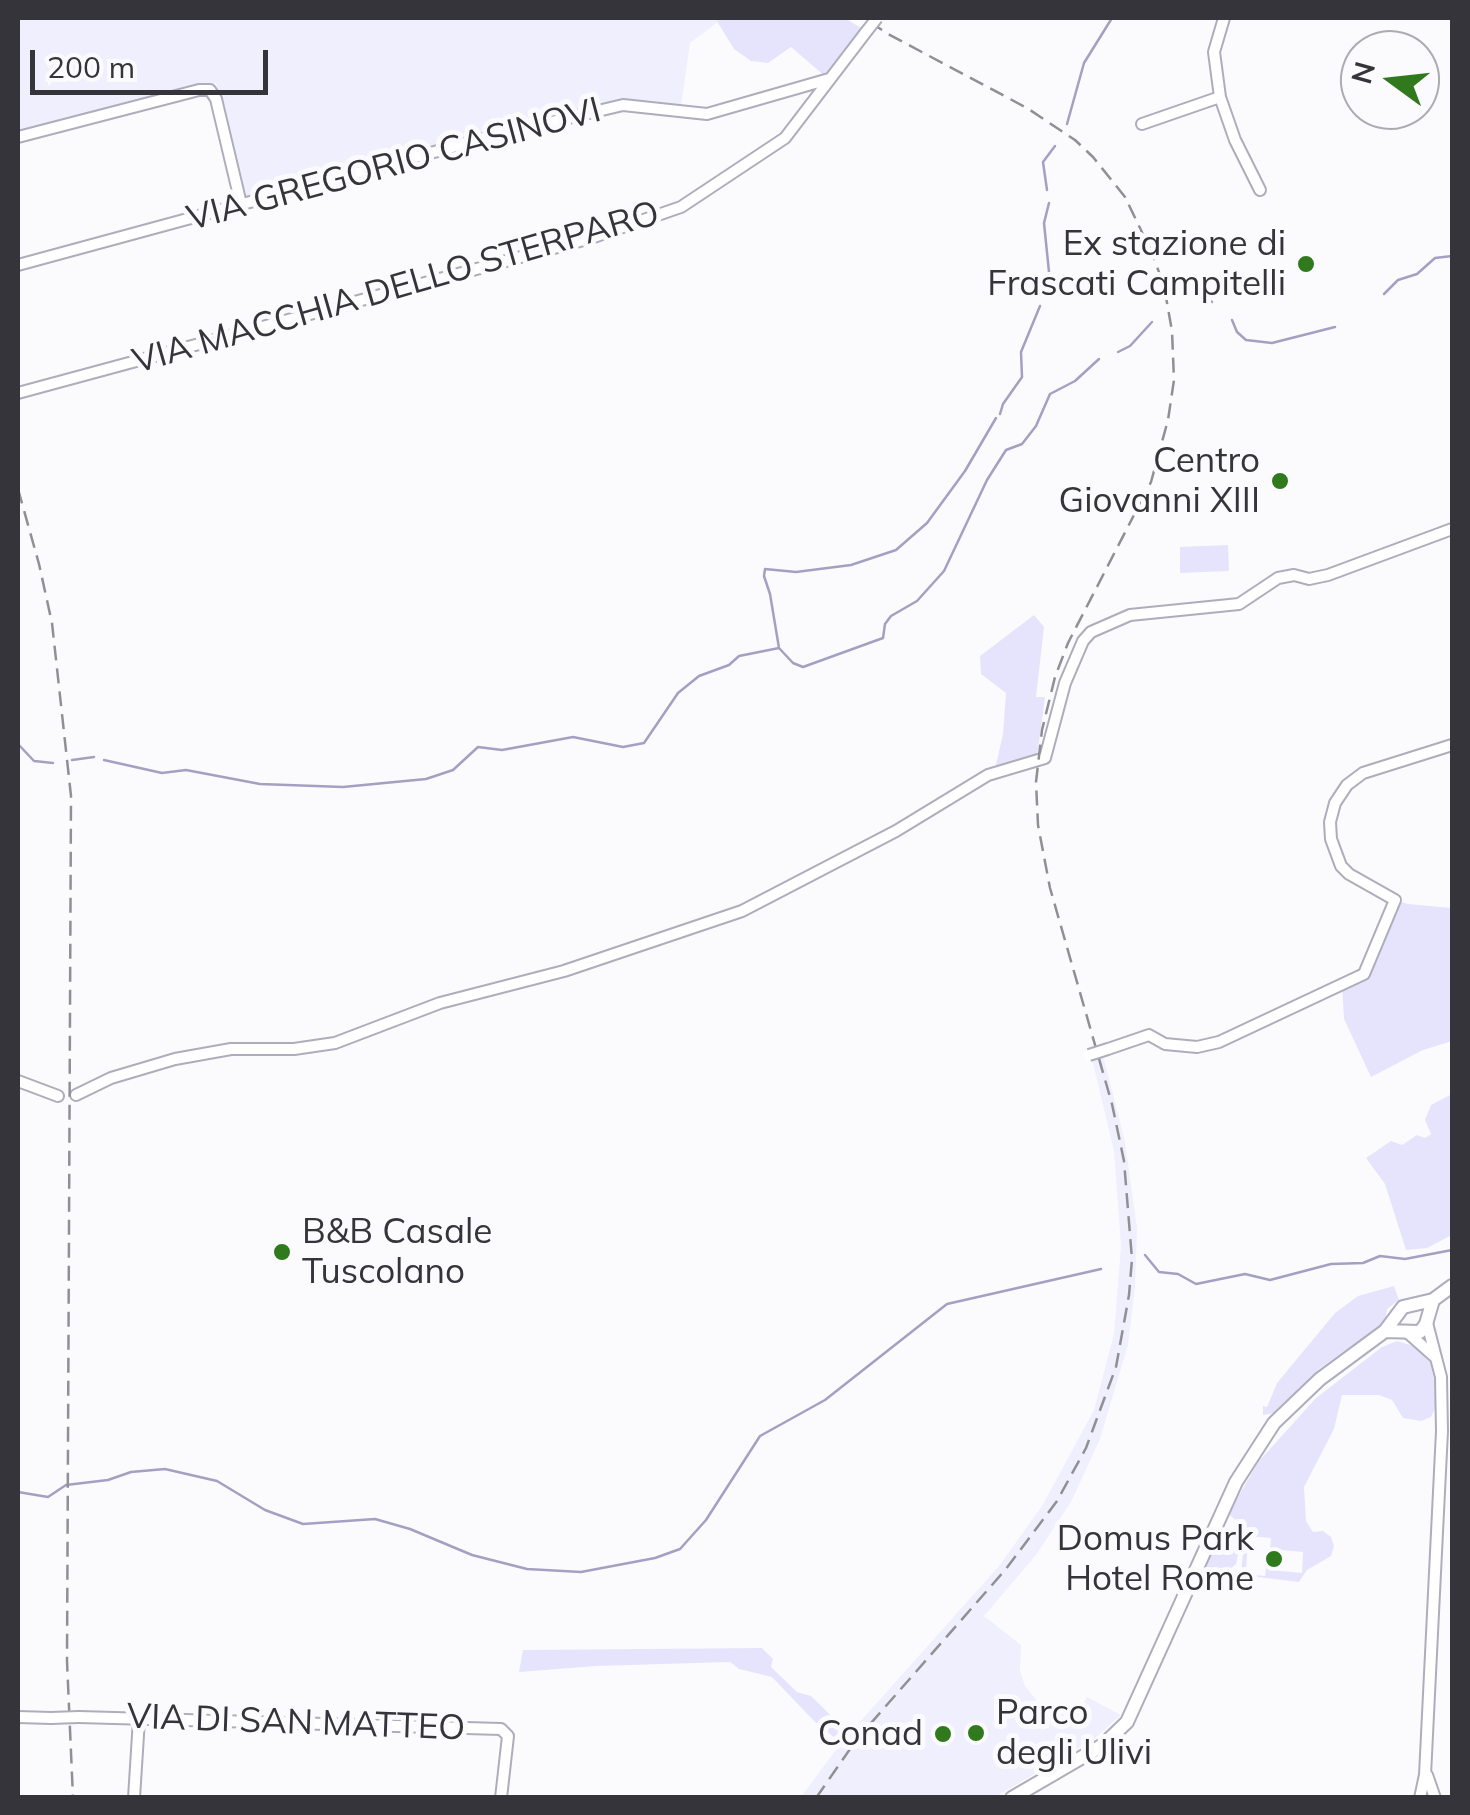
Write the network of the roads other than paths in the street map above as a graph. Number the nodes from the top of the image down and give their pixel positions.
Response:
1 (877, 18) edge
2 (1224, 18) edge
3 (830, 79) junction
4 (1220, 97) junction
5 (1142, 124) dead end
6 (18, 137) edge
7 (1260, 190) dead end
8 (241, 204) junction
9 (18, 265) edge
10 (18, 393) edge
11 (1452, 528) edge
12 (1452, 745) edge
13 (1089, 1055) dead end
14 (18, 1081) edge
15 (76, 1094) dead end
16 (58, 1096) dead end
17 (1452, 1286) edge
18 (1433, 1300) junction
19 (1417, 1304) junction
20 (1398, 1314) junction
21 (1427, 1321) junction
22 (1385, 1331) junction
23 (1407, 1333) junction
24 (1436, 1358) junction
25 (18, 1717) edge
26 (140, 1718) junction
27 (1426, 1769) junction
28 (134, 1798) edge
29 (501, 1798) edge
30 (1012, 1798) edge
31 (1420, 1798) edge
32 (1435, 1798) edge

1 - 3 street, VIA MACCHIA DELLO STERPARO, bridge
2 - 4 street
3 - 8 street, VIA GREGORIO CASINOVI
3 - 10 street, VIA MACCHIA DELLO STERPARO
4 - 5 street
4 - 7 street
6 - 8 street
8 - 9 street, VIA GREGORIO CASINOVI
11 - 15 street
12 - 13 street, bridge
14 - 16 street
17 - 18 main road
18 - 19 main road
18 - 21 main road
19 - 20 main road
19 - 21 main road
20 - 22 main road
20 - 23 main road
21 - 23 main road
21 - 24 street
22 - 23 main road
22 - 30 main road
23 - 24 street
24 - 27 street
25 - 26 street, VIA DI SAN MATTEO, bridge
26 - 28 street
26 - 29 street, VIA DI SAN MATTEO
27 - 31 street
27 - 32 street

